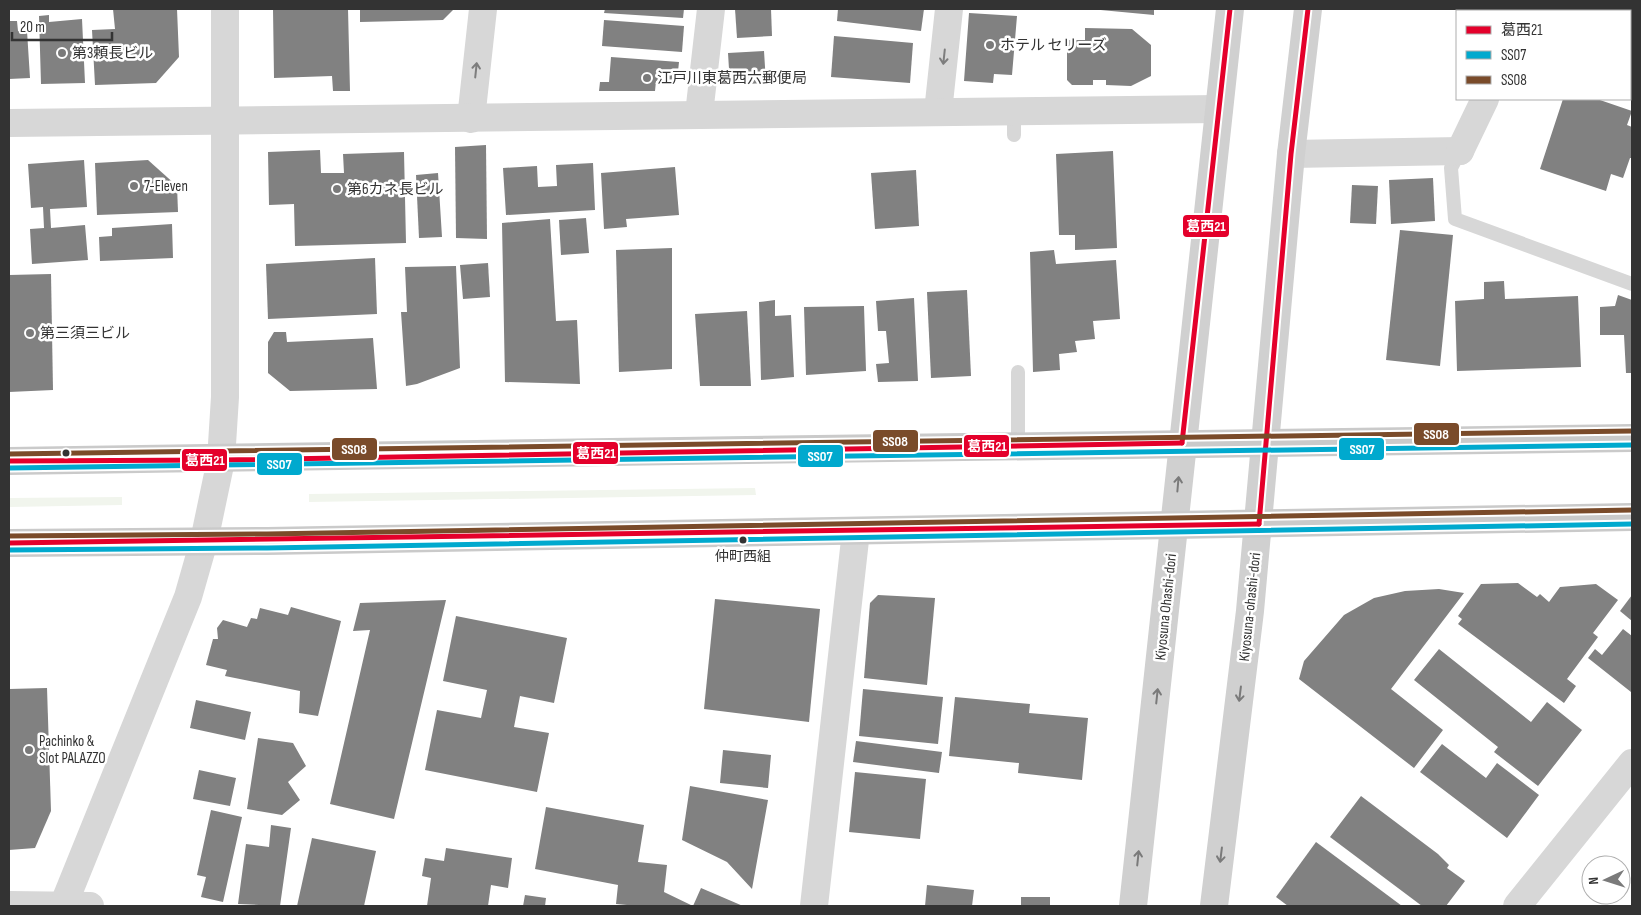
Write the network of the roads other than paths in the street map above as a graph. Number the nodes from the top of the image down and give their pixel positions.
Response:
1 (225, 9) edge
2 (483, 9) edge
3 (710, 9) edge
4 (949, 9) edge
5 (1230, 9) edge
6 (1308, 9) edge
7 (1485, 100) edge
8 (1219, 109) junction
9 (938, 112) junction
10 (699, 114) junction
11 (471, 119) junction
12 (224, 121) junction
13 (9, 123) edge
14 (1460, 151) junction
15 (1291, 154) junction
16 (1632, 284) edge
17 (1018, 372) dead end
18 (1632, 438) edge
19 (1265, 441) junction
20 (1182, 443) junction
21 (1018, 446) junction
22 (221, 460) junction
23 (9, 461) edge
24 (1632, 517) edge
25 (1174, 524) junction
26 (1259, 524) junction
27 (856, 531) junction
28 (204, 541) junction
29 (9, 543) edge
30 (1632, 763) edge
31 (9, 905) edge
32 (72, 906) edge
33 (814, 906) edge
34 (1133, 906) edge
35 (1214, 906) edge
36 (1517, 906) edge

1 - 12 street
11 -> 2 street
3 - 10 street
4 -> 9 street
5 - 8 main road, Kiyosuna Ohashi-dori
6 - 15 main road, Kiyosuna-ohashi-dori
7 - 14 street
8 - 9 street
8 - 20 main road, Kiyosuna Ohashi-dori
9 - 10 street
10 - 11 street
11 - 12 street
12 - 13 street
12 - 22 street
14 - 15 street
14 - 16 lane
15 - 19 main road, Kiyosuna-ohashi-dori
17 - 21 lane
18 - 19 main road
19 - 20 main road
19 - 26 main road, Kiyosuna-ohashi-dori
20 - 21 main road
25 -> 20 main road, Kiyosuna Ohashi-dori
21 - 22 main road
22 - 23 main road
22 - 28 street
24 - 26 main road
25 - 26 main road
25 - 27 main road
34 -> 25 main road, Kiyosuna Ohashi-dori
26 -> 35 main road, Kiyosuna-ohashi-dori
27 - 28 main road
27 - 33 street
28 - 29 main road
28 - 32 street
30 - 36 street
31 - 32 street

